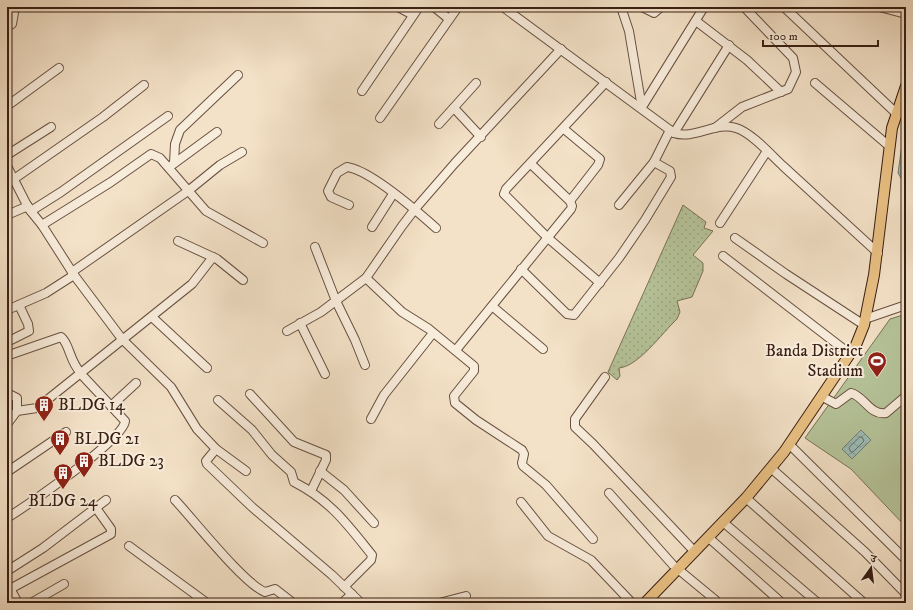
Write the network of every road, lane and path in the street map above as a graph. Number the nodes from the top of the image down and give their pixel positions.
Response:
1 (15, 7) edge
2 (398, 7) edge
3 (419, 7) edge
4 (434, 7) edge
5 (458, 7) edge
6 (503, 7) edge
7 (621, 7) edge
8 (642, 7) edge
9 (662, 7) edge
10 (704, 7) edge
11 (744, 7) edge
12 (784, 7) edge
13 (879, 7) edge
14 (906, 14) edge
15 (413, 15) junction
16 (449, 19) junction
17 (696, 21) junction
18 (7, 27) edge
19 (729, 45) junction
20 (561, 49) junction
21 (58, 68) dead end
22 (238, 75) dead end
23 (606, 82) junction
24 (476, 83) dead end
25 (815, 83) dead end
26 (144, 86) dead end
27 (906, 86) edge
28 (362, 91) dead end
29 (781, 92) junction
30 (7, 106) edge
31 (454, 108) junction
32 (642, 108) junction
33 (897, 114) junction
34 (168, 116) dead end
35 (380, 118) dead end
36 (439, 124) dead end
37 (51, 127) dead end
38 (715, 128) junction
39 (564, 129) junction
40 (217, 132) dead end
41 (672, 132) junction
42 (481, 136) junction
43 (889, 146) junction
44 (767, 151) junction
45 (242, 152) dead end
46 (7, 155) edge
47 (654, 162) junction
48 (531, 164) junction
49 (171, 165) junction
50 (7, 166) edge
51 (14, 179) junction
52 (188, 191) junction
53 (394, 194) junction
54 (570, 201) junction
55 (349, 205) dead end
56 (619, 205) dead end
57 (29, 209) junction
58 (416, 209) junction
59 (7, 215) edge
60 (720, 223) dead end
61 (42, 225) junction
62 (372, 227) dead end
63 (436, 228) dead end
64 (548, 238) junction
65 (735, 238) dead end
66 (178, 241) dead end
67 (262, 243) dead end
68 (315, 247) dead end
69 (878, 252) junction
70 (723, 256) dead end
71 (213, 257) junction
72 (521, 269) junction
73 (73, 274) junction
74 (366, 278) junction
75 (243, 280) dead end
76 (600, 283) junction
77 (336, 301) junction
78 (906, 304) edge
79 (19, 305) junction
80 (492, 306) junction
81 (7, 310) edge
82 (152, 317) junction
83 (865, 322) junction
84 (300, 324) junction
85 (287, 331) dead end
86 (432, 332) junction
87 (122, 339) junction
88 (7, 342) edge
89 (7, 350) edge
90 (456, 350) junction
91 (543, 350) dead end
92 (850, 354) junction
93 (365, 365) dead end
94 (207, 368) dead end
95 (81, 373) junction
96 (325, 374) dead end
97 (604, 377) dead end
98 (136, 384) dead end
99 (7, 394) edge
100 (250, 394) dead end
101 (821, 396) junction
102 (906, 396) edge
103 (218, 400) dead end
104 (111, 406) junction
105 (17, 411) junction
106 (371, 419) dead end
107 (7, 424) edge
108 (66, 432) dead end
109 (790, 445) junction
110 (216, 449) junction
111 (771, 468) junction
112 (320, 471) junction
113 (7, 472) edge
114 (246, 472) dead end
115 (311, 491) junction
116 (609, 493) dead end
117 (746, 498) junction
118 (106, 500) dead end
119 (175, 500) dead end
120 (521, 502) dead end
121 (96, 508) junction
122 (7, 518) edge
123 (723, 522) junction
124 (374, 523) dead end
125 (709, 538) junction
126 (593, 539) dead end
127 (129, 546) dead end
128 (695, 552) junction
129 (906, 560) edge
130 (678, 569) junction
131 (7, 571) edge
132 (64, 584) dead end
133 (9, 586) edge
134 (344, 587) junction
135 (352, 594) junction
136 (906, 594) edge
137 (466, 596) dead end
138 (647, 602) edge
139 (18, 603) edge
140 (31, 603) edge
141 (208, 603) edge
142 (293, 603) edge
143 (342, 603) edge
144 (361, 603) edge
145 (439, 603) edge
146 (632, 603) edge
147 (719, 603) edge
148 (782, 603) edge
149 (818, 603) edge
150 (864, 603) edge

1 - 18 street
2 - 15 street
3 - 15 street
4 - 16 street
5 - 16 street
6 - 20 street
7 - 32 street
8 - 9 street
10 - 17 street
11 - 29 street
12 - 33 street
13 - 14 street
15 - 28 street
16 - 35 street
17 - 19 street
17 - 32 street
19 - 29 street
19 - 41 street
20 - 23 street
20 - 42 street
21 - 30 street
22 - 49 street
23 - 32 street
23 - 39 street
24 - 31 street
25 - 43 street
26 - 51 street
27 - 33 main road
29 - 38 street
31 - 36 street
31 - 42 street
32 - 41 street
33 - 43 main road
34 - 57 street
37 - 46 street
38 - 41 street
38 - 44 street
39 - 48 street
39 - 54 street
40 - 49 street
41 - 47 street
42 - 58 street
43 - 69 main road
44 - 60 street
44 - 69 street
45 - 52 street
47 - 56 street
47 - 76 street
48 - 54 street
48 - 64 street
49 - 52 street
49 - 61 street
50 - 51 street
51 - 57 street
52 - 67 street
52 - 73 street
53 - 55 street
53 - 58 street
53 - 62 street
54 - 64 street
57 - 59 street
57 - 61 street
58 - 63 street
58 - 74 street
61 - 73 street
64 - 72 street
64 - 76 street
65 - 83 street
66 - 71 street
68 - 77 street
69 - 83 main road
70 - 92 street
71 - 75 street
71 - 82 street
72 - 76 street
72 - 80 street
73 - 79 street
73 - 87 street
74 - 77 street
74 - 86 street
77 - 84 street
77 - 93 street
78 - 83 street
79 - 81 street
79 - 88 street
80 - 90 street
80 - 91 street
82 - 87 street
82 - 94 street
83 - 92 main road
84 - 85 street
84 - 96 street
86 - 90 street
86 - 106 street
87 - 95 street
87 - 110 street
89 - 95 street
90 - 126 street
92 - 101 main road
95 - 104 street
95 - 105 street
97 - 128 street
98 - 104 street
99 - 105 street
100 - 112 street
101 - 102 street
101 - 109 main road
103 - 115 street
104 - 122 street
105 - 107 street
108 - 113 street
109 - 111 main road
109 - 129 street
110 - 114 street
110 - 134 street
111 - 117 main road
111 - 136 street
112 - 115 street
112 - 124 street
115 - 134 street
116 - 130 street
117 - 123 main road
117 - 150 street
118 - 121 street
119 - 142 street
120 - 146 street
121 - 131 street
121 - 133 street
123 - 125 main road
123 - 149 street
125 - 128 main road
125 - 148 street
127 - 141 street
128 - 130 main road
130 - 138 main road
130 - 147 street
132 - 140 street
133 - 139 street
134 - 135 street
135 - 143 street
135 - 144 street
137 - 145 street

